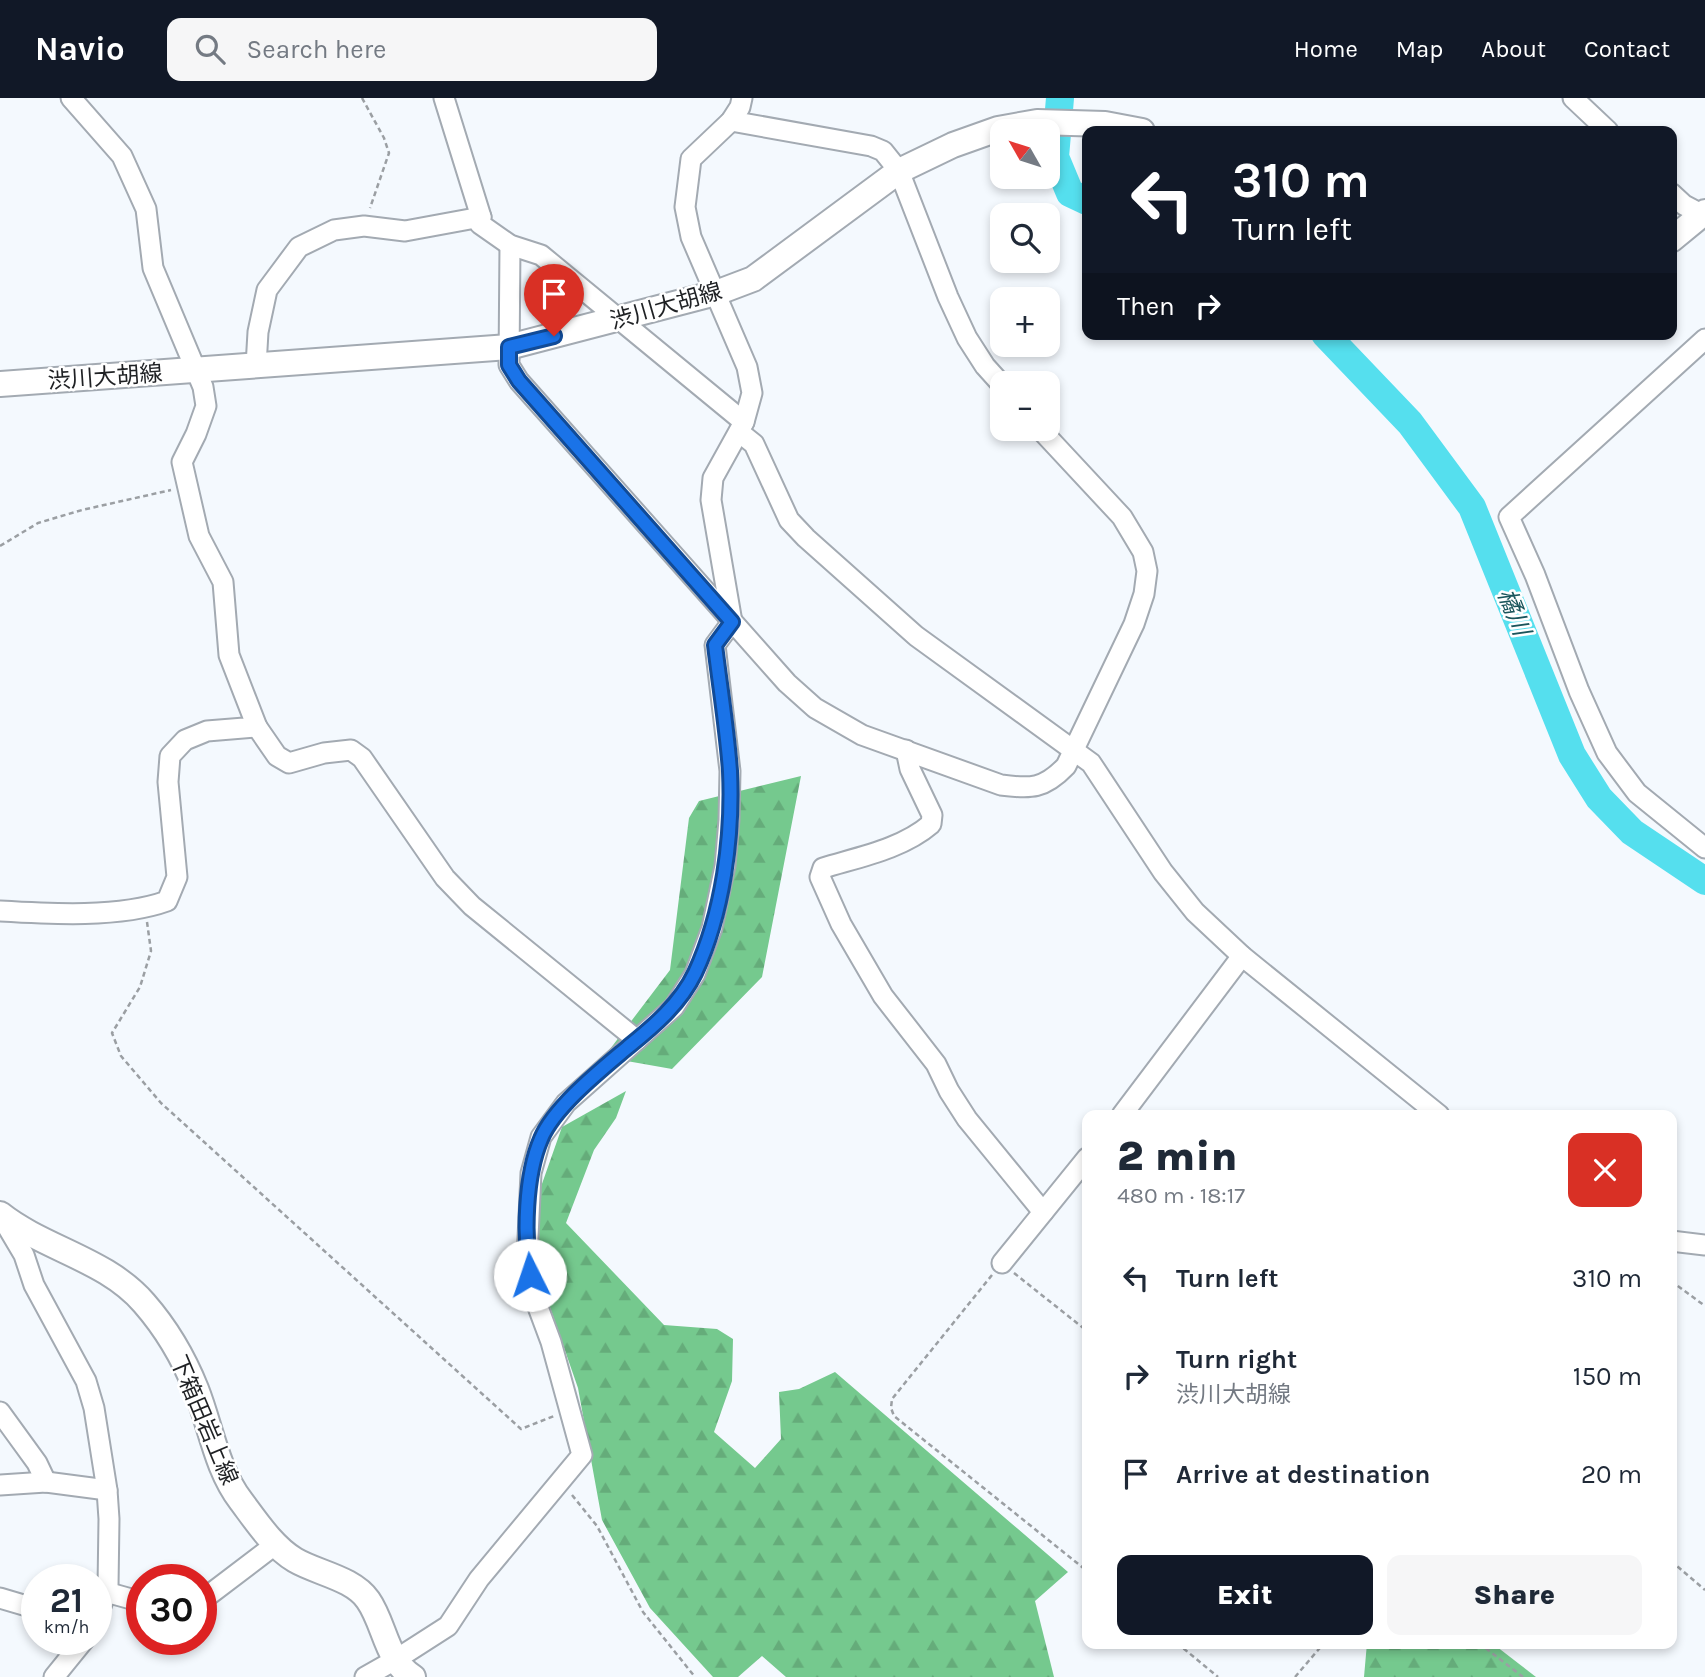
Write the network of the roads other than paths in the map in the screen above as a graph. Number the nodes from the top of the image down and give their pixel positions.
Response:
1 (71, 98) edge
2 (444, 98) edge
3 (742, 98) edge
4 (1573, 98) edge
5 (731, 121) junction
6 (1116, 126) edge
7 (1603, 126) edge
8 (899, 171) junction
9 (1677, 199) edge
10 (1704, 214) edge
11 (481, 217) junction
12 (1677, 235) edge
13 (510, 245) junction
14 (716, 293) junction
15 (622, 319) junction
16 (1705, 339) edge
17 (509, 347) junction
18 (256, 366) junction
19 (197, 371) junction
20 (990, 372) edge
21 (0, 384) edge
22 (742, 427) junction
23 (1051, 441) edge
24 (732, 622) junction
25 (257, 727) junction
26 (906, 750) junction
27 (1075, 750) junction
28 (1705, 848) edge
29 (0, 911) edge
30 (1242, 956) junction
31 (637, 1040) junction
32 (1126, 1110) edge
33 (1433, 1110) edge
34 (1082, 1164) edge
35 (1043, 1212) junction
36 (0, 1214) edge
37 (1677, 1242) edge
38 (1705, 1245) edge
39 (1002, 1263) road end
40 (0, 1412) edge
41 (46, 1482) junction
42 (0, 1485) edge
43 (107, 1490) junction
44 (276, 1544) junction
45 (107, 1564) edge
46 (217, 1589) edge
47 (0, 1598) edge
48 (21, 1604) edge
49 (72, 1655) edge
50 (404, 1669) edge
51 (54, 1677) edge
52 (365, 1677) edge

1 - 19 street
2 - 11 street
3 - 5 street
4 - 7 street
5 - 8 street
5 - 14 street
6 - 8 main road, 渋川大胡線
8 - 14 main road, 渋川大胡線
8 - 20 street
9 - 10 street
10 - 12 main road
11 - 13 street
11 - 18 street
13 - 15 street
13 - 17 street
14 - 15 main road, 渋川大胡線
14 - 22 street
15 - 17 main road, 渋川大胡線
15 - 22 street
16 - 28 street
17 - 18 main road, 渋川大胡線
17 - 24 street
18 - 19 main road, 渋川大胡線
19 - 21 main road, 渋川大胡線
19 - 25 street
22 - 24 street
22 - 27 street
23 - 27 street
24 - 26 street
24 - 31 street
25 - 29 street
25 - 31 street
26 - 27 street
26 - 35 street
27 - 30 street
30 - 32 street
30 - 33 street
31 - 50 street
34 - 35 street
35 - 39 street
36 - 43 street
36 - 44 main road, 下箱田岩上線
37 - 38 street
40 - 41 street
41 - 42 street
41 - 43 street
43 - 45 street
44 - 46 street
44 - 50 main road, 下箱田岩上線
47 - 48 street
49 - 51 street
50 - 52 street

